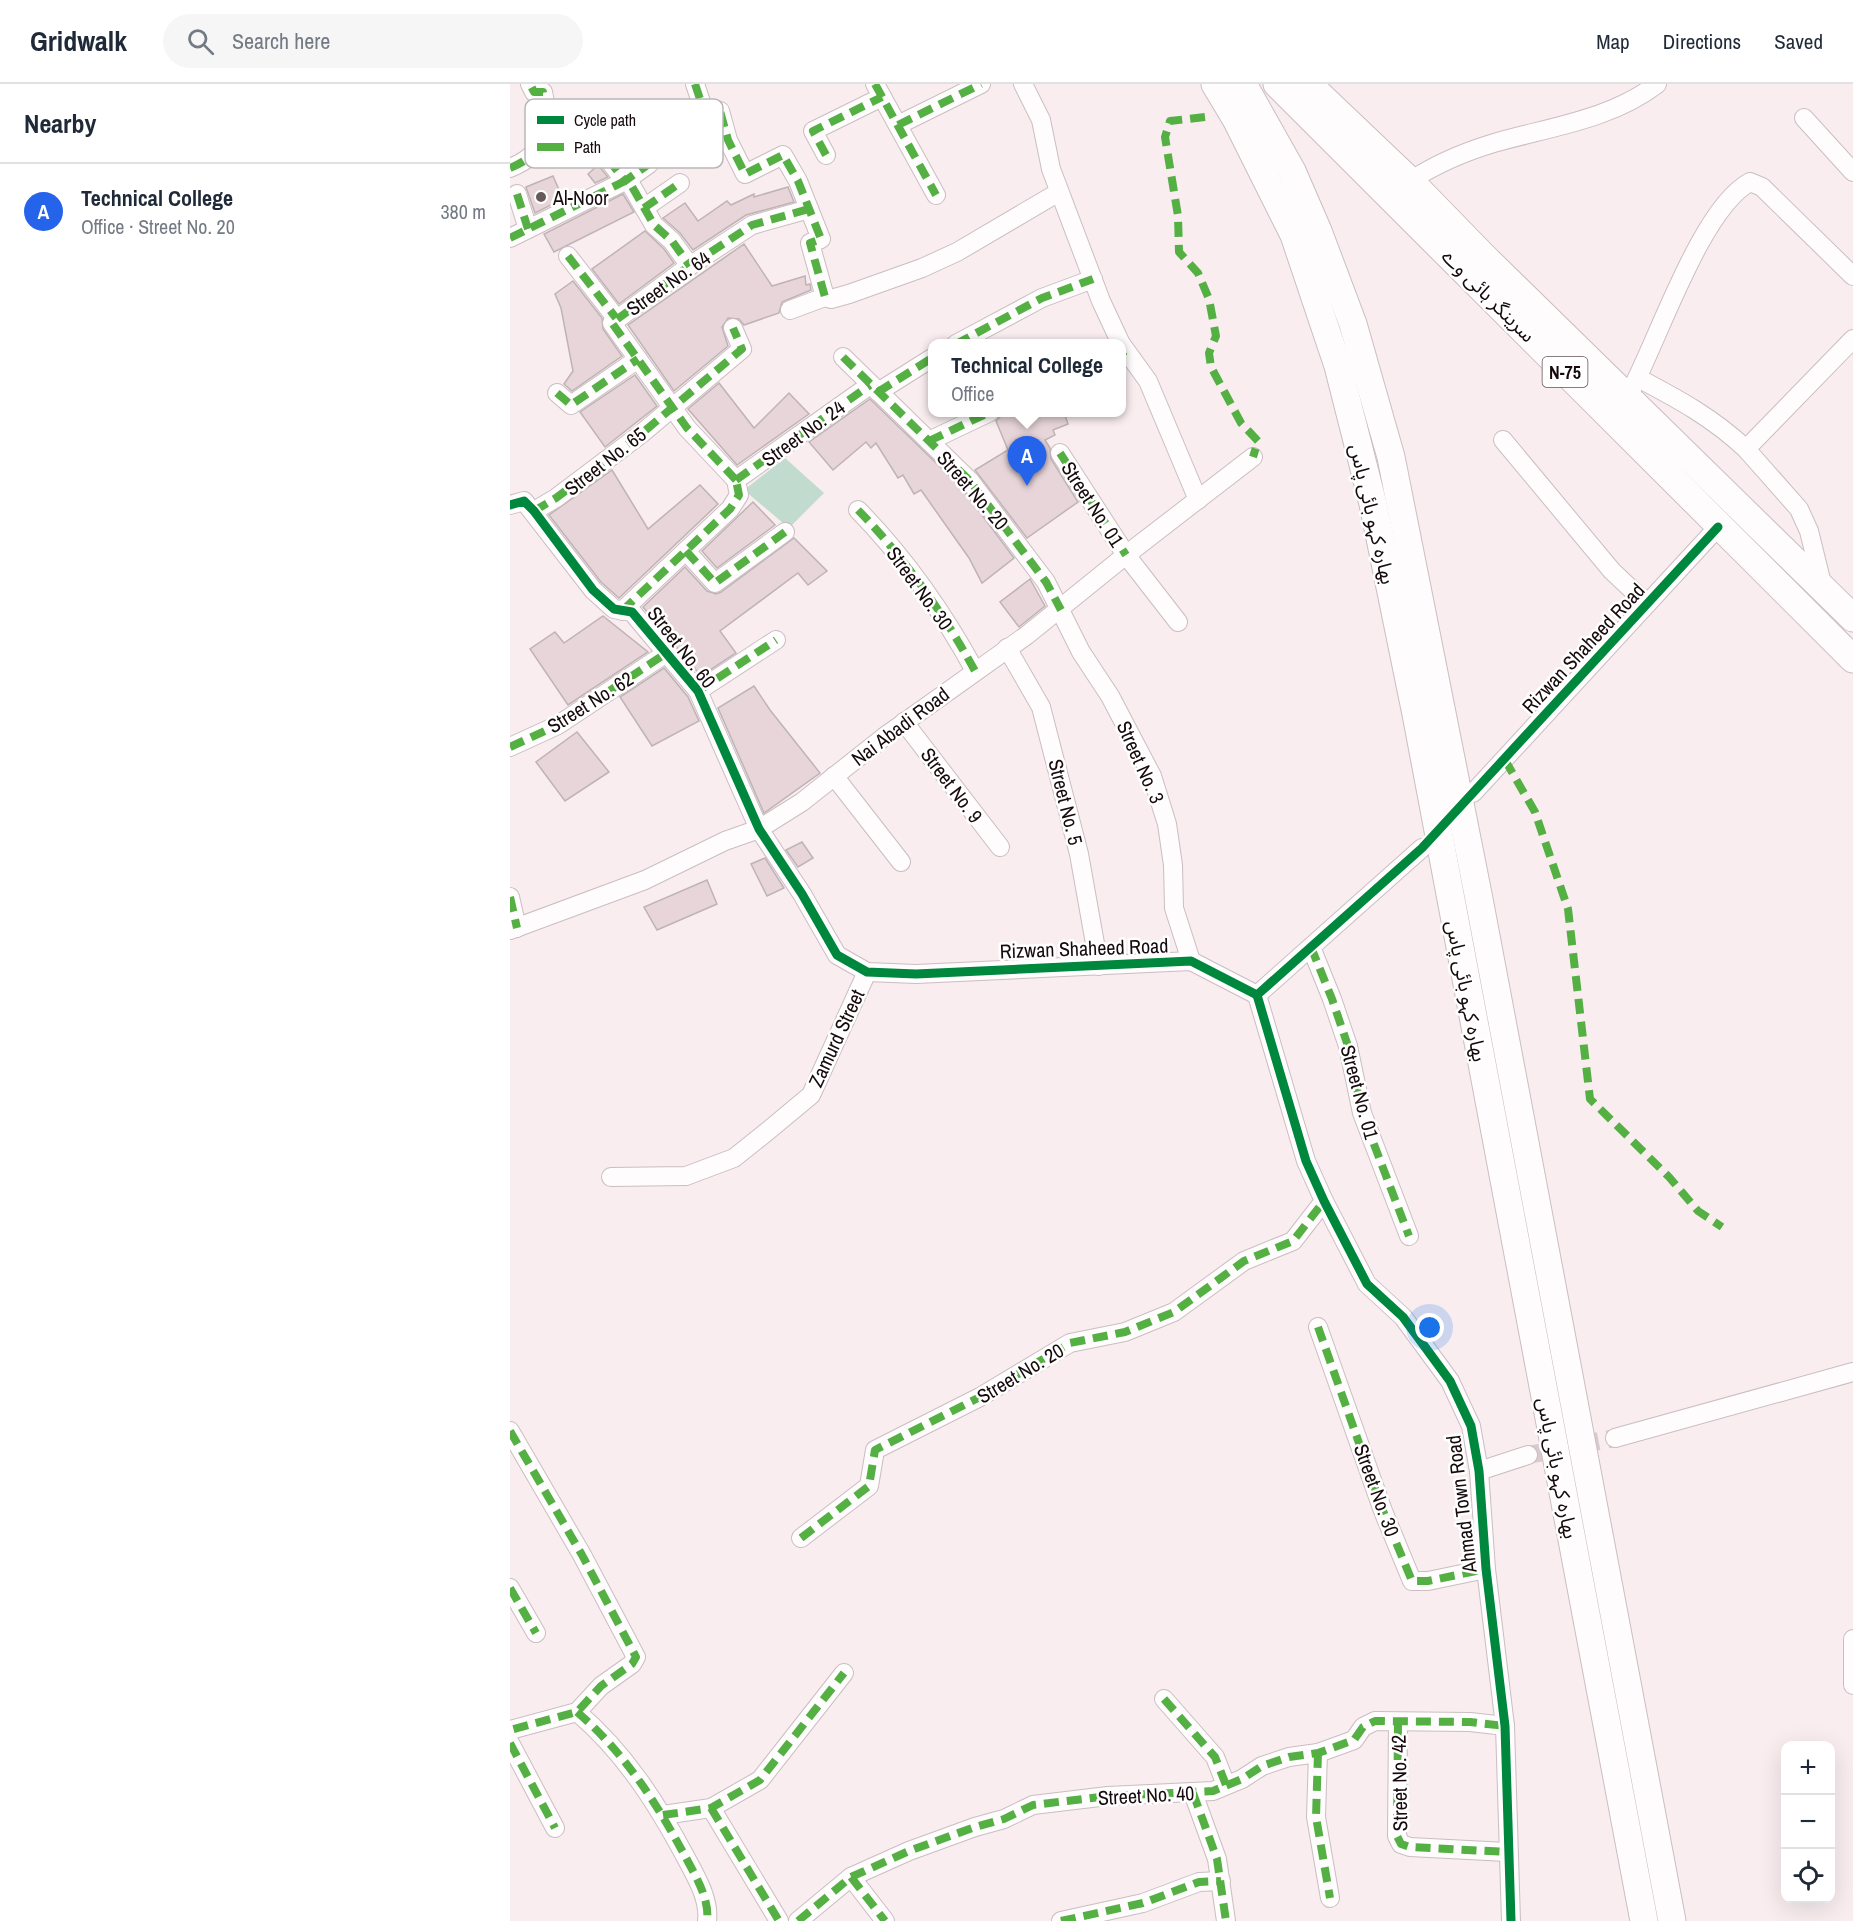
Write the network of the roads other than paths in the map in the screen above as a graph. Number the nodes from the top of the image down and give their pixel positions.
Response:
1 (530, 84) edge
2 (696, 84) edge
3 (981, 84) edge
4 (1023, 84) edge
5 (1215, 84) edge
6 (1243, 84) edge
7 (1277, 84) edge
8 (1308, 84) edge
9 (1657, 84) edge
10 (879, 90) edge
11 (545, 99) edge
12 (700, 99) edge
13 (1804, 118) dead end
14 (723, 122) edge
15 (898, 125) junction
16 (826, 154) dead end
17 (525, 161) edge
18 (510, 168) edge
19 (615, 168) edge
20 (643, 168) edge
21 (1853, 172) edge
22 (625, 181) junction
23 (1410, 181) junction
24 (680, 183) dead end
25 (1059, 192) junction
26 (517, 194) dead end
27 (936, 195) dead end
28 (644, 208) junction
29 (809, 209) junction
30 (528, 229) junction
31 (510, 238) edge
32 (568, 256) dead end
33 (690, 266) junction
34 (1853, 276) edge
35 (1093, 279) junction
36 (825, 297) junction
37 (790, 310) dead end
38 (616, 318) junction
39 (734, 328) dead end
40 (965, 339) edge
41 (1118, 339) edge
42 (1853, 339) edge
43 (1126, 353) edge
44 (843, 357) dead end
45 (638, 359) junction
46 (928, 361) edge
47 (1633, 387) junction
48 (874, 389) junction
49 (557, 393) dead end
50 (673, 407) junction
51 (979, 417) edge
52 (1503, 440) dead end
53 (929, 441) junction
54 (1746, 449) junction
55 (1060, 453) dead end
56 (1253, 457) dead end
57 (736, 480) junction
58 (1715, 481) junction
59 (1198, 500) junction
60 (1694, 502) junction
61 (510, 505) edge
62 (858, 510) dead end
63 (534, 511) junction
64 (1718, 527) junction
65 (785, 532) dead end
66 (686, 551) junction
67 (1126, 555) junction
68 (1823, 588) junction
69 (1647, 604) junction
70 (1061, 610) junction
71 (622, 611) junction
72 (1853, 618) edge
73 (1178, 622) dead end
74 (776, 640) dead end
75 (1007, 648) junction
76 (668, 652) junction
77 (1853, 659) edge
78 (975, 671) junction
79 (698, 692) junction
80 (904, 722) junction
81 (510, 747) edge
82 (834, 776) junction
83 (1473, 793) dead end
84 (759, 829) junction
85 (1000, 847) dead end
86 (1422, 848) dead end
87 (901, 862) dead end
88 (510, 897) edge
89 (514, 929) edge
90 (1311, 947) junction
91 (1191, 961) junction
92 (1099, 966) junction
93 (867, 972) junction
94 (1257, 995) junction
95 (611, 1177) dead end
96 (1324, 1201) junction
97 (1409, 1236) dead end
98 (1318, 1328) dead end
99 (1853, 1372) edge
100 (510, 1431) edge
101 (1615, 1438) tunnel mouth
102 (1528, 1455) tunnel mouth
103 (1479, 1471) junction
104 (801, 1538) dead end
105 (1486, 1569) junction
106 (510, 1588) edge
107 (536, 1633) dead end
108 (1853, 1639) edge
109 (844, 1673) dead end
110 (1853, 1684) edge
111 (1164, 1699) dead end
112 (577, 1712) junction
113 (1398, 1722) junction
114 (1505, 1726) junction
115 (510, 1731) edge
116 (510, 1743) edge
117 (1318, 1753) junction
118 (1226, 1785) junction
119 (1193, 1793) junction
120 (711, 1808) junction
121 (663, 1815) junction
122 (555, 1828) dead end
123 (1507, 1852) junction
124 (852, 1878) junction
125 (1221, 1881) junction
126 (1330, 1898) dead end
127 (707, 1921) edge
128 (778, 1921) edge
129 (798, 1921) edge
130 (885, 1921) edge
131 (1060, 1921) edge
132 (1226, 1921) edge
133 (1511, 1921) edge
134 (1644, 1921) edge
135 (1672, 1921) edge

1 - 11 street
2 - 12 street
3 - 15 street
4 - 25 street
5 - 134 highway, بھارہ کہو بائی پاس
6 - 135 highway, بھارہ کہو بائی پاس
7 - 60 highway, سرینگر ہائی وے / N-75
8 - 23 highway, سرینگر ہائی وے / N-75
9 - 23 street
10 - 15 street
10 - 16 street
13 - 21 street
14 - 29 street
15 - 27 street
17 - 18 street
19 - 22 street
20 - 22 street
22 - 28 street
22 - 30 street
23 - 47 highway, سرینگر ہائی وے / N-75
24 - 28 street
25 - 35 street
25 - 36 street
26 - 30 street
28 - 33 street
29 - 33 street, Street No. 64
29 - 36 street
30 - 31 street
32 - 38 street
33 - 38 street, Street No. 64
34 - 47 street
35 - 40 street
35 - 41 street
36 - 37 street
38 - 45 street, Street No. 64
39 - 50 street, Street No. 65
42 - 54 street
43 - 59 street
44 - 48 street, Street No. 20
45 - 49 street
45 - 50 street, Street No. 64
46 - 48 street, Street No. 24
47 - 54 street
47 - 58 highway, سرینگر ہائی وے / N-75
48 - 53 street, Street No. 20
48 - 57 street, Street No. 24
50 - 57 street, Street No. 64
50 - 63 street, Street No. 65
51 - 53 street
52 - 69 street
53 - 70 street, Street No. 20
54 - 68 street
55 - 67 street, Street No. 01
56 - 59 street, Nai Abadi Road
57 - 66 street
58 - 60 highway
58 - 68 highway, سرینگر ہائی وے / N-75
59 - 67 street, Nai Abadi Road
60 - 64 highway, سرینگر ہائی وے / N-75
61 - 63 street
62 - 78 street, Street No. 30
63 - 71 street, Street No. 60
64 - 69 street, Rizwan Shaheed Road
64 - 77 highway, سرینگر ہائی وے / N-75
65 - 66 street
66 - 71 street
67 - 70 street, Nai Abadi Road
67 - 73 street, Street No. 01
68 - 72 highway, سرینگر ہائی وے / N-75
69 - 83 street, Rizwan Shaheed Road
70 - 75 street, Nai Abadi Road
70 - 91 street, Street No. 3
71 - 76 street, Street No. 60
74 - 79 street
75 - 78 street, Nai Abadi Road
75 - 92 street, Street No. 5
76 - 79 street, Street No. 60
76 - 81 street, Street No. 62
78 - 80 street, Nai Abadi Road
79 - 84 street, Street No. 60
80 - 82 street, Nai Abadi Road
80 - 85 street, Street No. 9
82 - 84 street, Nai Abadi Road
82 - 87 street
84 - 89 street, Nai Abadi Road
84 - 93 street, Rizwan Shaheed Road
86 - 90 street
88 - 89 street
90 - 94 street
90 - 97 street, Street No. 01
91 - 92 street, Rizwan Shaheed Road
91 - 94 street, Rizwan Shaheed Road
92 - 93 street, Rizwan Shaheed Road
93 - 95 street, Zamurd Street
94 - 96 street, Ahmad Town Road
96 - 103 street, Ahmad Town Road
96 - 104 street, Street No. 20
98 - 105 street, Street No. 30
99 - 101 street
100 - 112 street
102 - 103 street
103 - 105 street, Ahmad Town Road
105 - 114 street, Ahmad Town Road
106 - 107 street
108 - 110 street
109 - 120 street
111 - 118 street
112 - 115 street
112 - 121 street
113 - 114 street, Street No. 40
113 - 117 street, Street No. 40
113 - 123 street, Street No. 42
114 - 123 street, Ahmad Town Road
116 - 122 street
117 - 118 street, Street No. 40
117 - 126 street
118 - 119 street, Street No. 40
119 - 124 street, Street No. 40
119 - 125 street
120 - 121 street
120 - 128 street
121 - 127 street
123 - 133 street, Ahmad Town Road
124 - 129 street, Street No. 40
124 - 130 street
125 - 131 street
125 - 132 street

